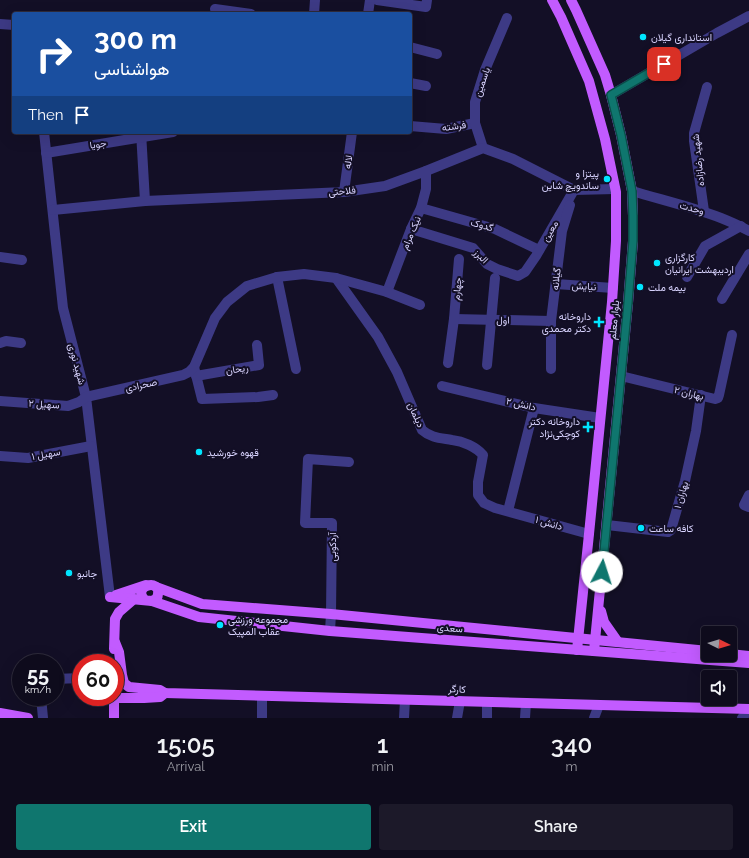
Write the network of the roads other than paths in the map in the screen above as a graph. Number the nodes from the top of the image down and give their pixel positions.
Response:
1 (315, 0) edge
2 (370, 0) edge
3 (377, 0) edge
4 (552, 0) edge
5 (571, 0) edge
6 (427, 3) edge
7 (215, 8) edge
8 (239, 12) edge
9 (314, 12) edge
10 (368, 12) edge
11 (748, 17) edge
12 (507, 18) dead end
13 (0, 24) edge
14 (12, 25) edge
15 (412, 48) edge
16 (437, 54) dead end
17 (412, 83) edge
18 (426, 86) dead end
19 (707, 87) dead end
20 (611, 95) junction
21 (475, 123) junction
22 (412, 126) edge
23 (44, 134) edge
24 (152, 134) edge
25 (352, 134) edge
26 (141, 135) edge
27 (483, 148) junction
28 (46, 153) junction
29 (426, 172) junction
30 (615, 189) junction
31 (574, 190) junction
32 (632, 191) junction
33 (344, 192) junction
34 (145, 201) junction
35 (421, 208) junction
36 (52, 210) junction
37 (704, 211) junction
38 (411, 229) junction
39 (745, 229) edge
40 (539, 250) junction
41 (749, 254) edge
42 (0, 257) edge
43 (459, 259) dead end
44 (22, 260) dead end
45 (525, 272) joint
46 (277, 277) junction
47 (687, 277) dead end
48 (336, 278) junction
49 (495, 278) dead end
50 (556, 284) junction
51 (613, 288) junction
52 (387, 292) junction
53 (722, 299) dead end
54 (420, 305) dead end
55 (454, 319) junction
56 (491, 320) junction
57 (551, 321) junction
58 (732, 335) dead end
59 (0, 343) edge
60 (21, 343) dead end
61 (257, 345) dead end
62 (448, 363) dead end
63 (487, 365) dead end
64 (296, 368) dead end
65 (551, 369) dead end
66 (195, 372) junction
67 (621, 376) junction
68 (442, 386) dead end
69 (273, 395) dead end
70 (701, 395) junction
71 (86, 397) junction
72 (0, 401) edge
73 (534, 408) junction
74 (600, 418) junction
75 (91, 446) junction
76 (0, 456) edge
77 (349, 462) dead end
78 (749, 495) edge
79 (749, 507) edge
80 (508, 511) junction
81 (607, 525) junction
82 (589, 534) junction
83 (151, 586) junction
84 (110, 597) junction
85 (134, 599) junction
86 (149, 601) junction
87 (599, 603) junction
88 (331, 614) junction
89 (330, 631) junction
90 (578, 638) junction
91 (596, 640) junction
92 (114, 642) junction
93 (618, 642) junction
94 (577, 650) junction
95 (594, 651) junction
96 (701, 651) edge
97 (114, 654) edge
98 (737, 655) edge
99 (749, 656) edge
100 (749, 663) edge
101 (165, 693) junction
102 (262, 696) junction
103 (124, 698) edge
104 (405, 700) junction
105 (460, 701) junction
106 (487, 702) junction
107 (526, 703) junction
108 (598, 705) junction
109 (42, 706) edge
110 (114, 706) edge
111 (749, 710) edge
112 (0, 713) edge
113 (28, 718) edge
114 (43, 718) edge
115 (114, 718) edge
116 (262, 718) edge
117 (404, 718) edge
118 (457, 718) edge
119 (487, 718) edge
120 (525, 718) edge
121 (594, 718) edge
122 (742, 718) edge

1 - 9 street
2 - 10 street
3 - 6 street
4 - 30 main road, بلوار معلم
5 - 20 main road, بلوار معلم
7 - 8 street
11 - 20 street
12 - 21 street, یاسمین
13 - 14 street
15 - 16 street
17 - 18 street
19 - 37 street, شهید رضازاده
20 - 32 main road, بلوار معلم
21 - 22 street, فرشته
21 - 27 street, یاسمین
23 - 28 street, شهید نوری
24 - 26 street, جویا
25 - 33 street, لاله
26 - 28 street, جویا
26 - 34 street
27 - 29 street, فلاحتی
27 - 31 street
28 - 36 street, شهید نوری
29 - 33 street, فلاحتی
29 - 35 street, نیک مرام
30 - 31 street
30 - 32 main road
30 - 51 main road, بلوار معلم
31 - 40 street, معین
31 - 50 street, گیلانه
32 - 37 street, وحدت
32 - 67 main road, بلوار معلم
33 - 34 street, فلاحتی
34 - 36 street, فلاحتی
35 - 38 street, نیک مرام
35 - 40 street, گدوک
36 - 71 street, شهید نوری
37 - 39 street, وحدت
38 - 45 street, البرز
38 - 52 street, نیک مرام
39 - 47 street
40 - 45 street, معین
41 - 53 street
42 - 44 street
43 - 55 street, چهارم
46 - 48 street
46 - 64 street
46 - 66 street
48 - 52 street
48 - 80 street, دیلمان
49 - 56 street
50 - 51 street, نیایش
50 - 57 street, گیلانه
51 - 74 main road, بلوار معلم
52 - 54 street
55 - 56 street, اول
55 - 62 street, چهارم
56 - 57 street, اول
56 - 63 street
57 - 65 street, گیلانه
58 - 70 street, بهاران ۲
59 - 60 street
61 - 66 street, ریحان
66 - 69 street
66 - 71 street, صحرادی
67 - 70 street, بهاران ۲
67 - 81 main road, بلوار معلم
68 - 73 street, دانش ۲
70 - 81 street, بهاران ۱
71 - 72 street, سهیل ۲
71 - 75 street, شهید نوری
73 - 74 street, دانش ۲
73 - 80 street
74 - 82 main road, بلوار معلم
75 - 76 street, سهیل ۱
75 - 84 street, شهید نوری
77 - 88 street, آردکوبی
78 - 79 street
80 - 82 street, دانش ۱
81 - 87 main road, بلوار معلم
82 - 90 main road, بلوار معلم
83 - 84 main road
83 - 86 main road
83 - 86 main road
83 - 88 main road, سعدی
84 - 85 main road, سعدی
85 - 86 main road, سعدی
85 - 92 main road
86 - 89 main road, سعدی
87 - 91 main road, بلوار معلم
87 - 93 main road
88 - 89 street, آردکوبی
88 - 90 main road, سعدی
89 - 94 main road, سعدی
90 - 91 main road, سعدی
90 - 94 main road, بلوار معلم
91 - 93 main road, سعدی
91 - 95 main road, بلوار معلم
92 - 97 main road
92 - 101 main road
93 - 96 main road, سعدی
94 - 95 main road, سعدی
95 - 100 main road, سعدی
98 - 99 main road
101 - 102 main road, کارگر
101 - 103 main road
102 - 104 main road, کارگر
102 - 116 street
104 - 105 main road, کارگر
104 - 117 street
105 - 106 main road, کارگر
105 - 118 street
106 - 107 main road, کارگر
106 - 119 street
107 - 108 main road, کارگر
107 - 120 street
108 - 111 main road, کارگر
108 - 121 street
109 - 114 street
110 - 115 main road
111 - 122 street
112 - 113 main road

